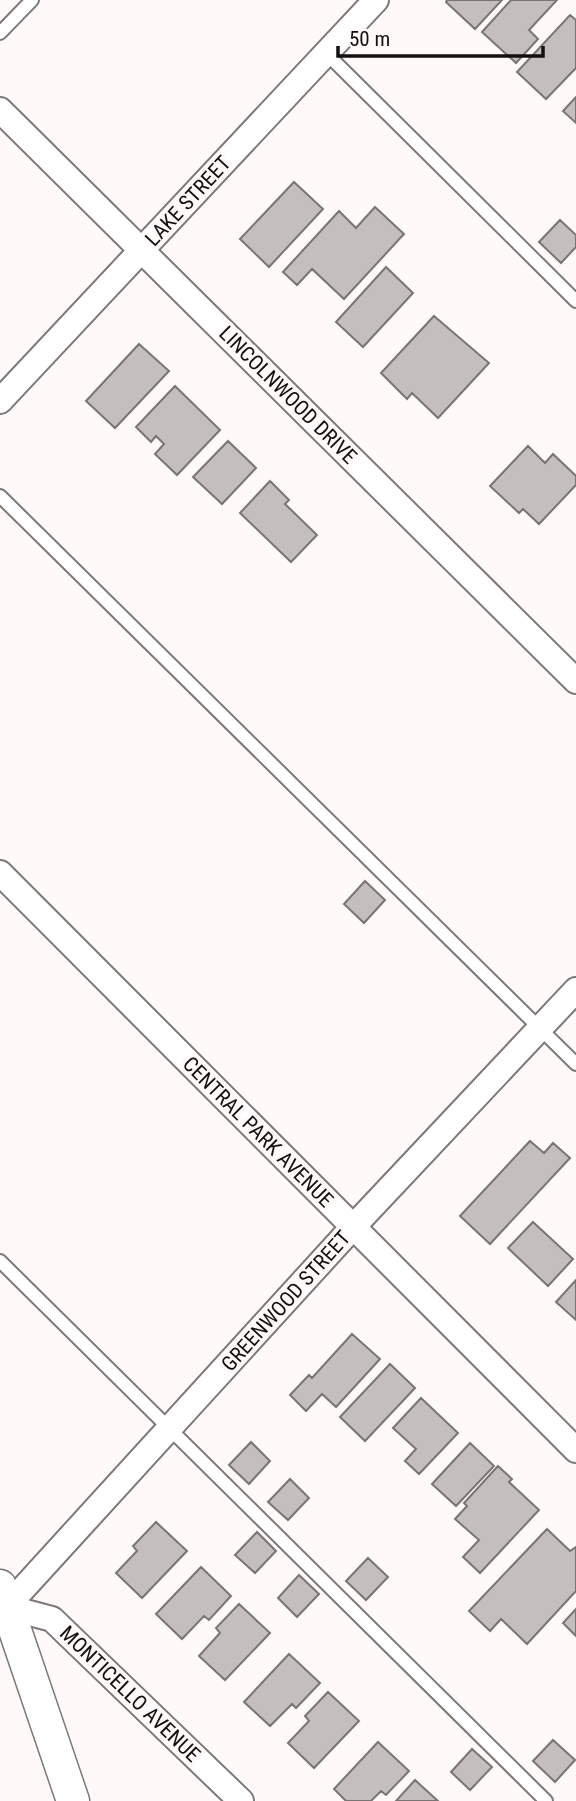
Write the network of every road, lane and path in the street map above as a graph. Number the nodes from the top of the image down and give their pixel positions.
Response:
1 (32, 0) edge
2 (376, 0) edge
3 (0, 33) edge
4 (326, 53) junction
5 (0, 110) edge
6 (142, 250) junction
7 (576, 301) edge
8 (0, 401) edge
9 (0, 496) edge
10 (576, 681) edge
11 (0, 873) edge
12 (576, 990) edge
13 (540, 1028) junction
14 (576, 1064) edge
15 (354, 1227) junction
16 (0, 1261) edge
17 (170, 1428) junction
18 (576, 1450) edge
19 (2, 1602) edge
20 (73, 1801) edge
21 (241, 1801) edge
22 (546, 1801) edge

1 - 3 lane
2 - 4 street, LAKE STREET
4 - 6 street, LAKE STREET
4 - 7 lane
5 - 6 street, LINCOLNWOOD DRIVE
6 - 8 street, LAKE STREET
6 - 10 street, LINCOLNWOOD DRIVE
9 - 13 lane
11 - 15 street, CENTRAL PARK AVENUE
12 - 13 street, GREENWOOD STREET
13 - 14 lane
13 - 15 street, GREENWOOD STREET
15 - 17 street, GREENWOOD STREET
15 - 18 street, CENTRAL PARK AVENUE
16 - 17 lane
17 - 19 street, GREENWOOD STREET
17 - 22 lane
19 - 20 street
19 - 21 street, MONTICELLO AVENUE

